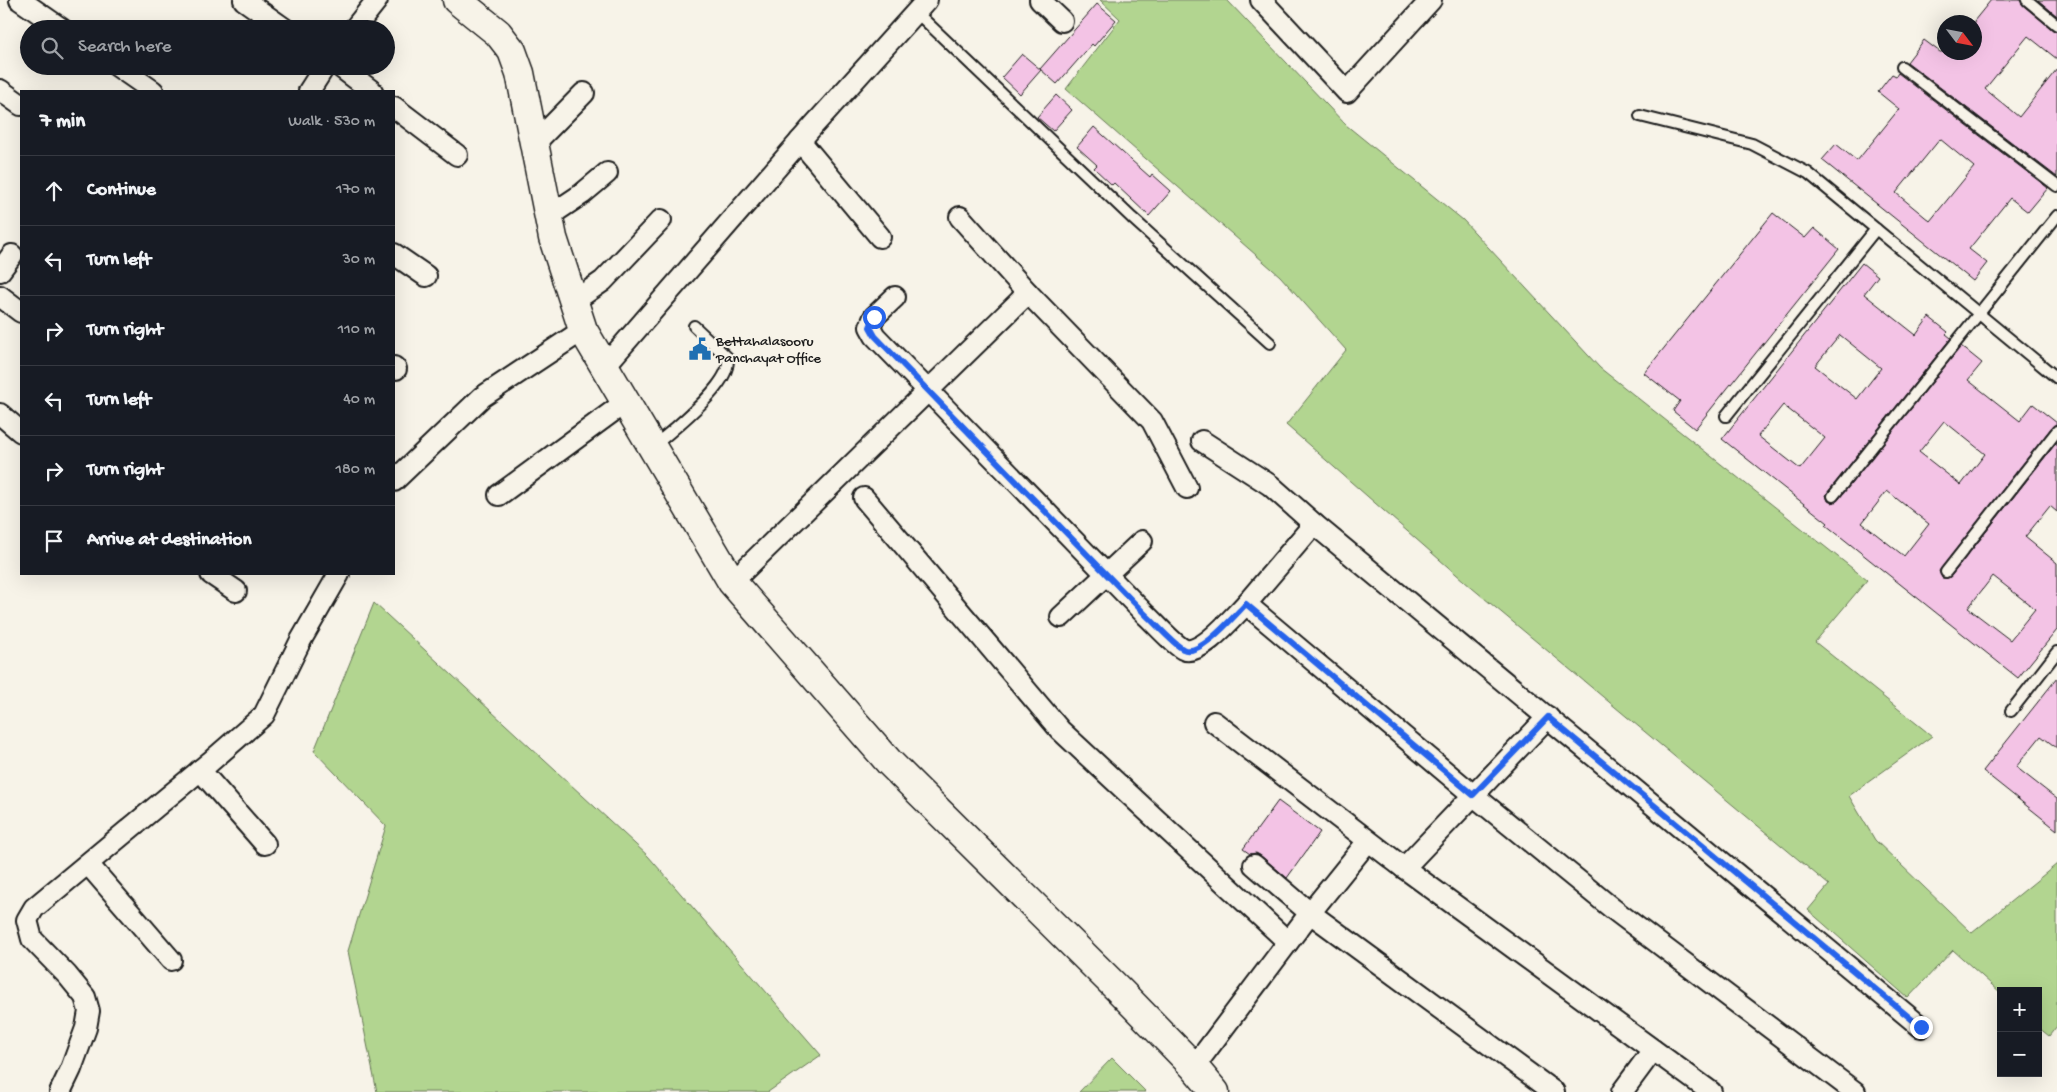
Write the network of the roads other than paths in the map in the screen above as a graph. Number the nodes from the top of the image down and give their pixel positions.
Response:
1 (20, 0) edge
2 (244, 0) edge
3 (377, 0) edge
4 (457, 0) edge
5 (1040, 0) edge
6 (1261, 0) edge
7 (2027, 0) edge
8 (1429, 1) edge
9 (921, 6) edge
10 (49, 20) edge
11 (272, 20) edge
12 (361, 20) edge
13 (1062, 21) dead end
14 (2057, 24) edge
15 (1902, 67) dead end
16 (130, 75) edge
17 (319, 75) edge
18 (351, 75) edge
19 (0, 90) edge
20 (152, 90) edge
21 (309, 90) edge
22 (371, 90) edge
23 (584, 93) dead end
24 (20, 104) edge
25 (395, 109) edge
26 (1640, 116) dead end
27 (800, 141) junction
28 (534, 144) junction
29 (457, 155) dead end
30 (607, 173) dead end
31 (2057, 186) edge
32 (549, 216) junction
33 (2057, 216) edge
34 (960, 217) dead end
35 (662, 220) dead end
36 (1876, 229) junction
37 (880, 237) dead end
38 (395, 255) edge
39 (426, 276) dead end
40 (1028, 293) junction
41 (0, 296) edge
42 (895, 298) dead end
43 (574, 301) junction
44 (20, 311) edge
45 (1979, 314) junction
46 (694, 326) dead end
47 (583, 330) junction
48 (1270, 343) dead end
49 (604, 368) junction
50 (2057, 378) edge
51 (928, 390) junction
52 (627, 401) junction
53 (0, 414) edge
54 (1726, 416) dead end
55 (20, 431) edge
56 (2057, 431) edge
57 (1202, 441) dead end
58 (653, 447) junction
59 (395, 479) edge
60 (1187, 488) dead end
61 (499, 495) dead end
62 (1833, 496) dead end
63 (864, 498) dead end
64 (1314, 524) junction
65 (1142, 542) dead end
66 (1946, 572) dead end
67 (1106, 574) junction
68 (212, 575) edge
69 (337, 575) edge
70 (732, 582) junction
71 (236, 592) dead end
72 (1246, 604) junction
73 (1061, 617) dead end
74 (2057, 652) edge
75 (2011, 711) dead end
76 (1548, 717) junction
77 (1214, 722) dead end
78 (200, 770) junction
79 (1473, 795) junction
80 (1368, 841) junction
81 (265, 844) dead end
82 (88, 864) junction
83 (1254, 865) dead end
84 (1404, 868) junction
85 (1310, 913) junction
86 (1288, 942) junction
87 (170, 960) dead end
88 (1921, 1027) dead end
89 (1653, 1050) junction
90 (1194, 1067) junction
91 (64, 1091) edge
92 (1215, 1092) edge
93 (1554, 1092) edge
94 (1622, 1092) edge
95 (1711, 1092) edge
96 (1855, 1092) edge

1 - 10 street
2 - 11 street
3 - 12 street
4 - 28 street
5 - 13 street
6 - 8 street
7 - 14 lane
9 - 27 street
9 - 48 lane
15 - 31 lane
16 - 20 street
17 - 21 street
18 - 22 street
19 - 24 street
23 - 28 street
25 - 29 street
26 - 36 lane
27 - 37 street
27 - 49 street
28 - 32 street
30 - 32 street
32 - 43 street
33 - 45 lane
34 - 40 street
35 - 43 street
36 - 45 lane
36 - 54 lane
38 - 39 street
40 - 51 street
40 - 60 street
41 - 44 street
42 - 51 street
43 - 47 street
45 - 50 lane
45 - 62 lane
46 - 58 lane
47 - 49 street
47 - 59 street
49 - 52 street
51 - 67 street
51 - 70 street
52 - 58 street
52 - 61 street
53 - 55 street
56 - 66 lane
57 - 64 street
58 - 70 street
63 - 86 street
64 - 72 street
64 - 76 street
65 - 67 street
67 - 72 street
67 - 73 street
68 - 71 street
69 - 78 street
70 - 90 street
72 - 79 street
74 - 75 lane
76 - 79 street
76 - 88 street
77 - 80 street
78 - 81 street
78 - 82 street
79 - 84 street
79 - 96 street
80 - 84 street
80 - 85 street
82 - 87 street
82 - 91 street
83 - 85 street
84 - 89 street
85 - 86 street
85 - 93 street
86 - 90 street
89 - 94 street
89 - 95 street
90 - 92 street

